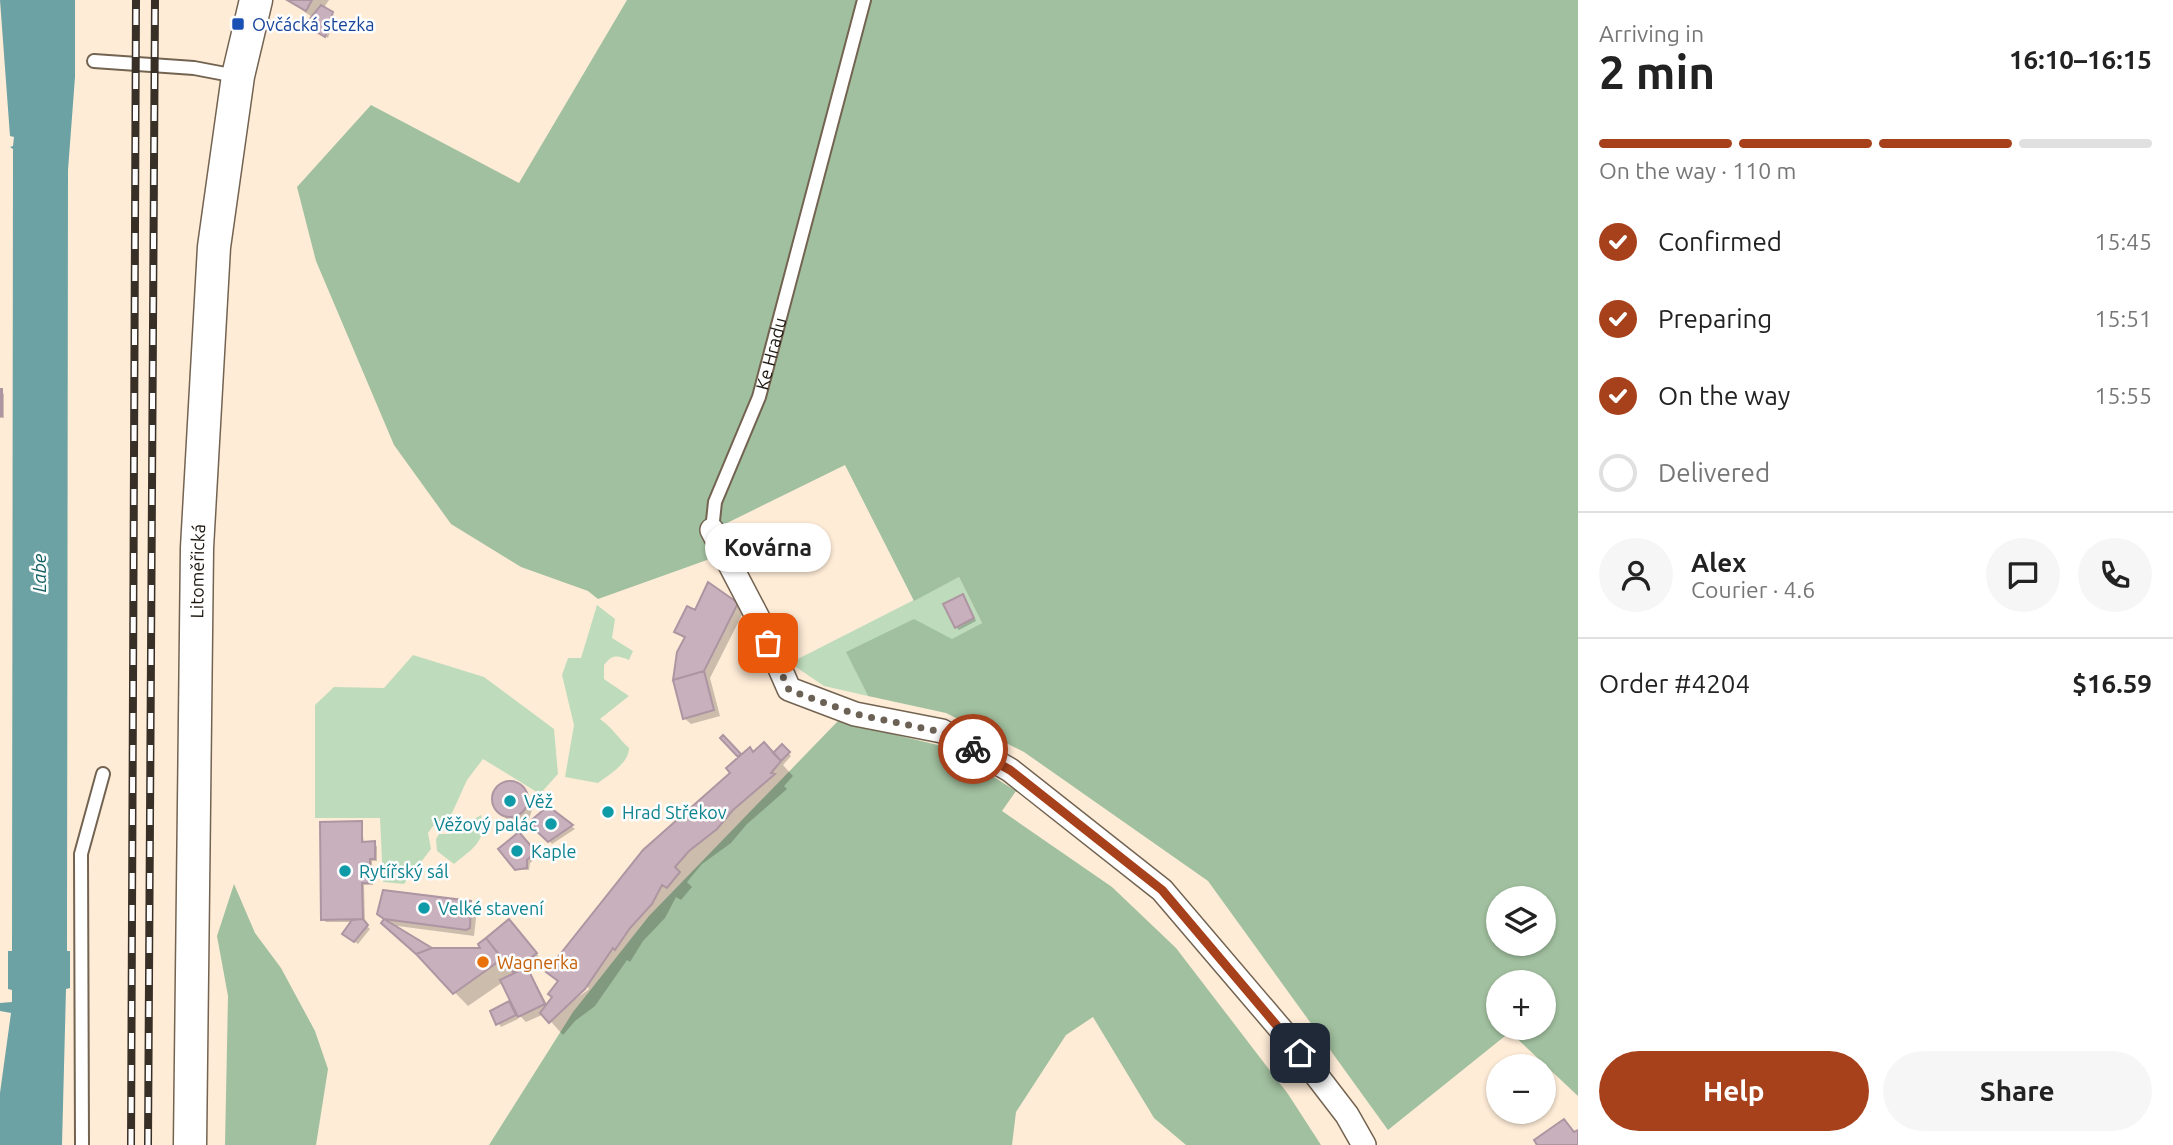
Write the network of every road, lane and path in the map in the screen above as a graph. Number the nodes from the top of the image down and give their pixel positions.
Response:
1 (256, 0) edge
2 (863, 0) edge
3 (94, 61) dead end
4 (238, 76) junction
5 (712, 530) joint
6 (103, 774) dead end
7 (82, 1145) edge
8 (190, 1145) edge
9 (1364, 1145) edge

1 - 4 main road, Litoměřická
2 - 5 lane, Ke Hradu
3 - 4 lane
4 - 8 main road, Litoměřická
5 - 9 street, Ke Hradu
6 - 7 lane

